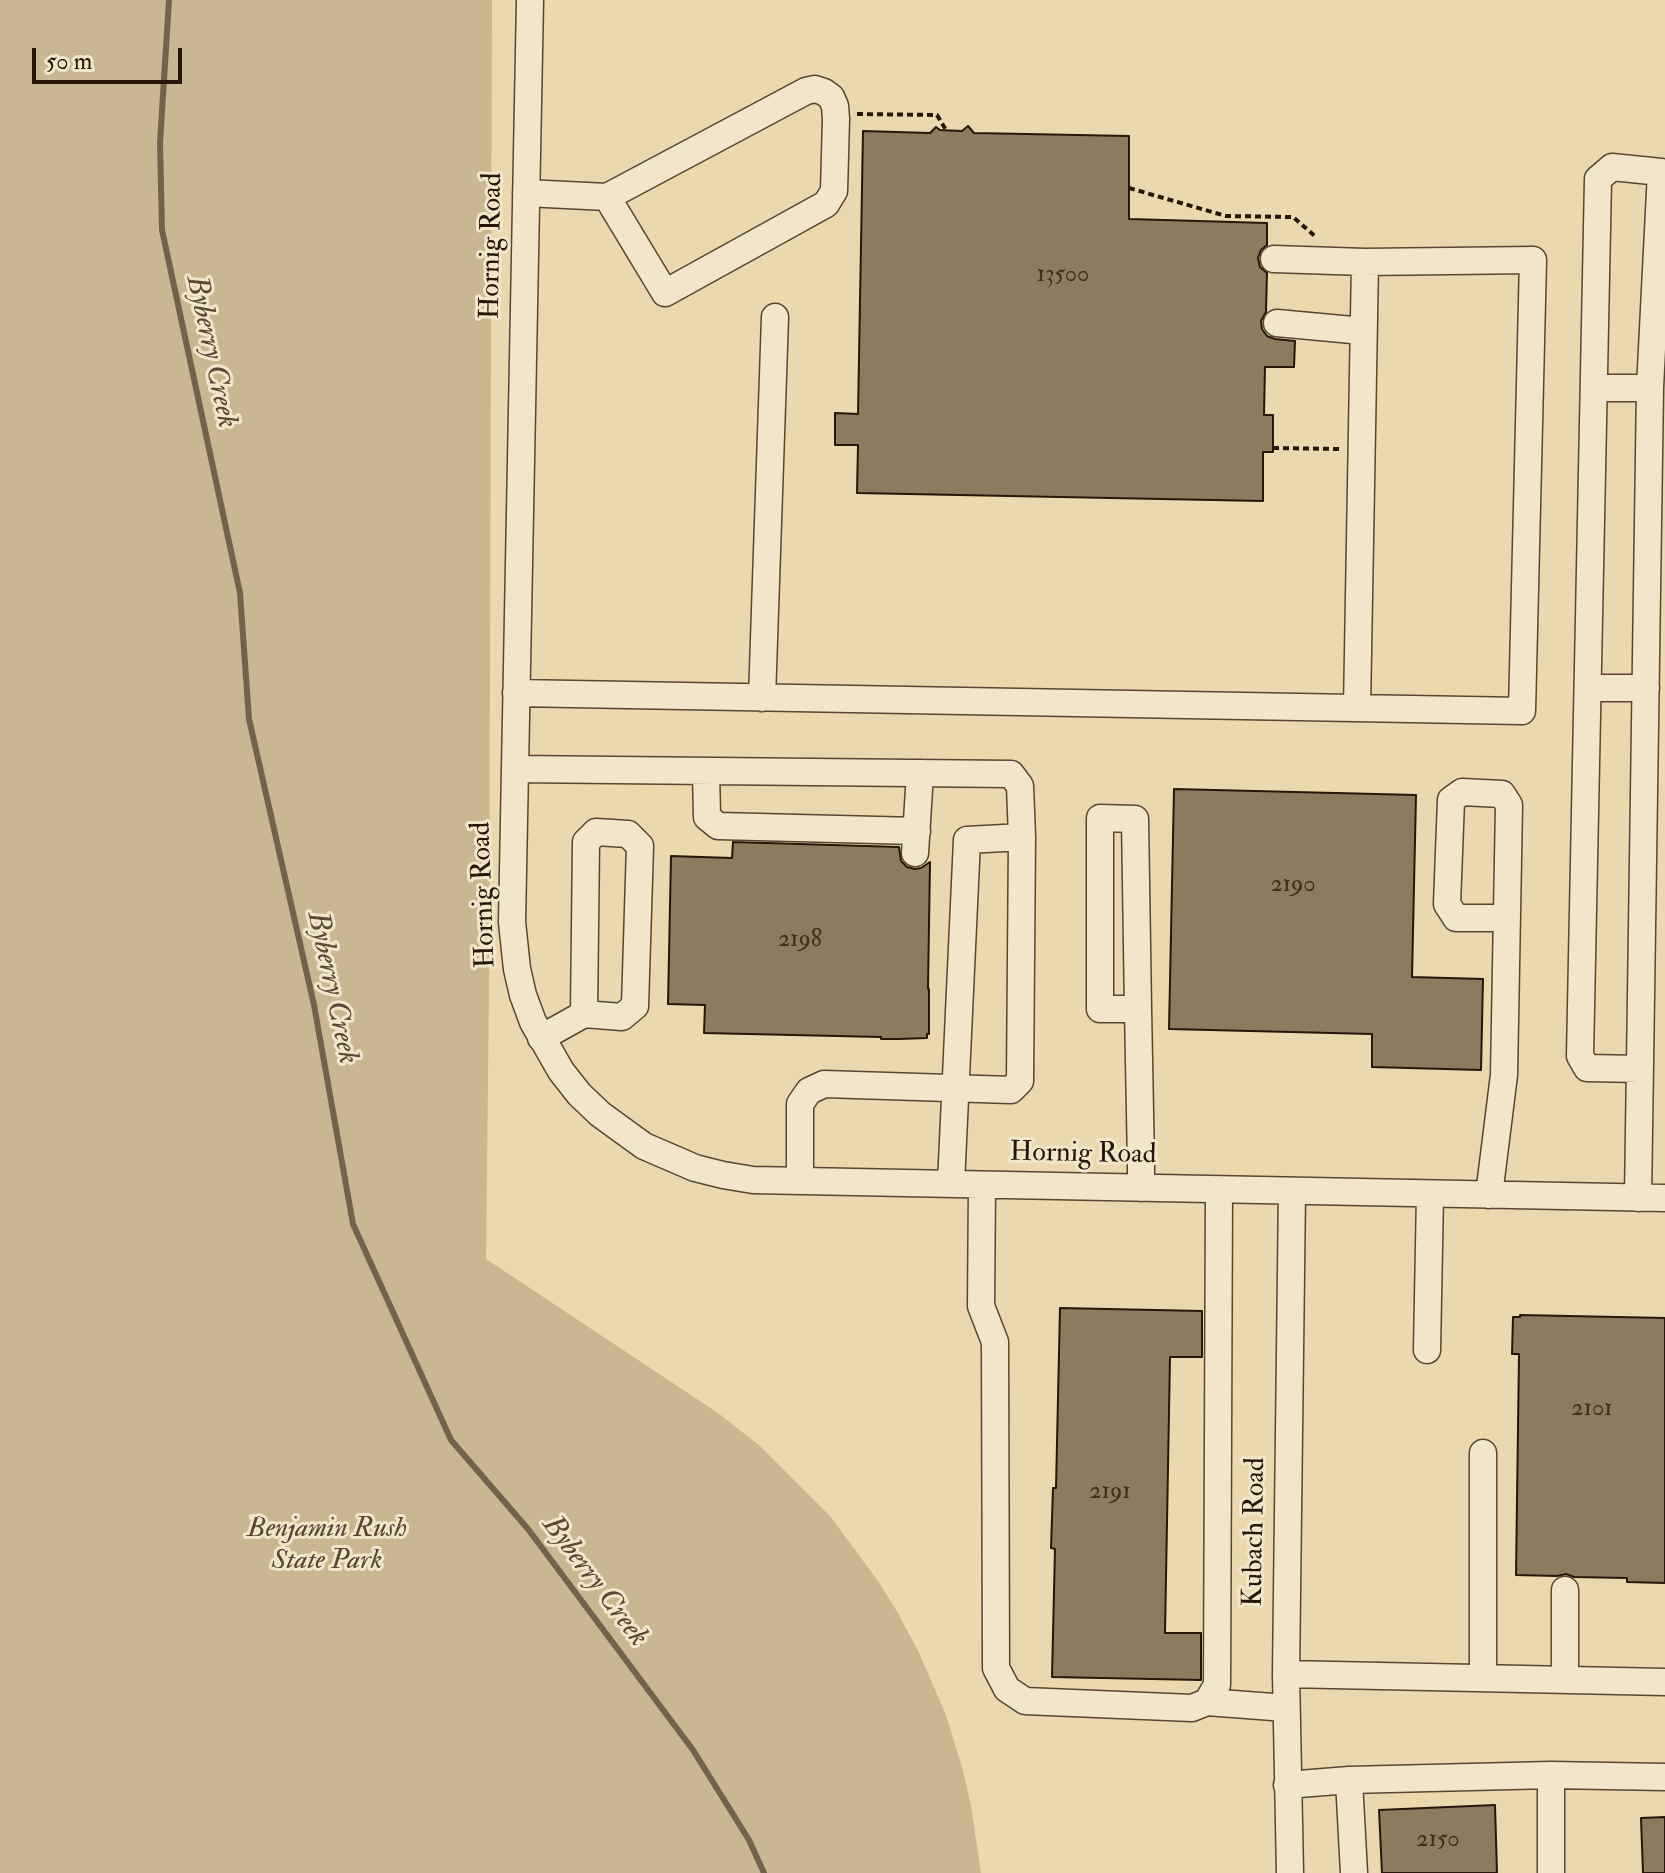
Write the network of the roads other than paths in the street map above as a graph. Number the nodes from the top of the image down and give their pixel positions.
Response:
1 (530, 0) edge
2 (1663, 172) edge
3 (526, 193) junction
4 (607, 197) junction
5 (1274, 259) dead end
6 (1356, 262) junction
7 (775, 317) dead end
8 (1277, 323) dead end
9 (1659, 329) edge
10 (1363, 331) junction
11 (1594, 388) junction
12 (1650, 388) junction
13 (1588, 688) junction
14 (1646, 688) junction
15 (516, 693) junction
16 (762, 698) junction
17 (1357, 708) junction
18 (515, 769) junction
19 (706, 771) junction
20 (920, 773) junction
21 (1022, 837) junction
22 (1507, 918) junction
23 (1138, 1009) junction
24 (584, 1014) junction
25 (541, 1038) junction
26 (1640, 1069) junction
27 (955, 1087) junction
28 (800, 1181) junction
29 (951, 1184) junction
30 (982, 1185) junction
31 (1141, 1188) junction
32 (1219, 1190) junction
33 (1292, 1191) junction
34 (1430, 1194) junction
35 (1489, 1195) junction
36 (1638, 1198) junction
37 (1665, 1198) edge
38 (1427, 1350) dead end
39 (1483, 1453) dead end
40 (1565, 1590) dead end
41 (1286, 1674) junction
42 (1483, 1678) junction
43 (1565, 1680) junction
44 (1665, 1682) edge
45 (1207, 1702) junction
46 (1286, 1708) junction
47 (1551, 1775) junction
48 (1665, 1777) edge
49 (1349, 1780) junction
50 (1287, 1785) junction
51 (1290, 1873) edge
52 (1354, 1873) edge
53 (1551, 1873) edge

1 - 3 street, Hornig Road
2 - 9 street
2 - 11 street
3 - 4 street
3 - 15 street, Hornig Road
4 - 4 street
5 - 6 street
6 - 10 street
6 - 17 street
7 - 16 street
8 - 10 street
9 - 12 street
10 - 17 street
11 - 12 street
11 - 13 street
12 - 14 street
13 - 14 street
13 - 26 street
14 - 26 street
15 - 16 street
15 - 18 street, Hornig Road
16 - 17 street
18 - 19 street
18 - 25 street, Hornig Road
19 - 20 street
19 - 20 street
20 - 21 street
21 - 27 street
21 - 27 street
22 - 22 street
22 - 35 street
23 - 23 street
23 - 31 street
24 - 24 street
24 - 25 street
25 - 28 street, Hornig Road
26 - 36 street
27 - 28 street
27 - 29 street
28 - 29 street, Hornig Road
29 - 30 street, Hornig Road
30 - 31 street, Hornig Road
30 - 45 street
31 - 32 street, Hornig Road
32 - 33 street, Hornig Road
32 - 45 street
33 - 34 street, Hornig Road
33 - 41 street, Kubach Road
34 - 35 street, Hornig Road
34 - 38 street
35 - 36 street, Hornig Road
36 - 37 street, Hornig Road
39 - 42 street
40 - 43 street
41 - 42 street
41 - 46 street, Kubach Road
42 - 43 street
43 - 44 street
45 - 46 street
46 - 50 street, Kubach Road
47 - 48 street
47 - 49 street
47 - 53 street
49 - 50 street
49 - 52 street
50 - 51 street, Kubach Road

